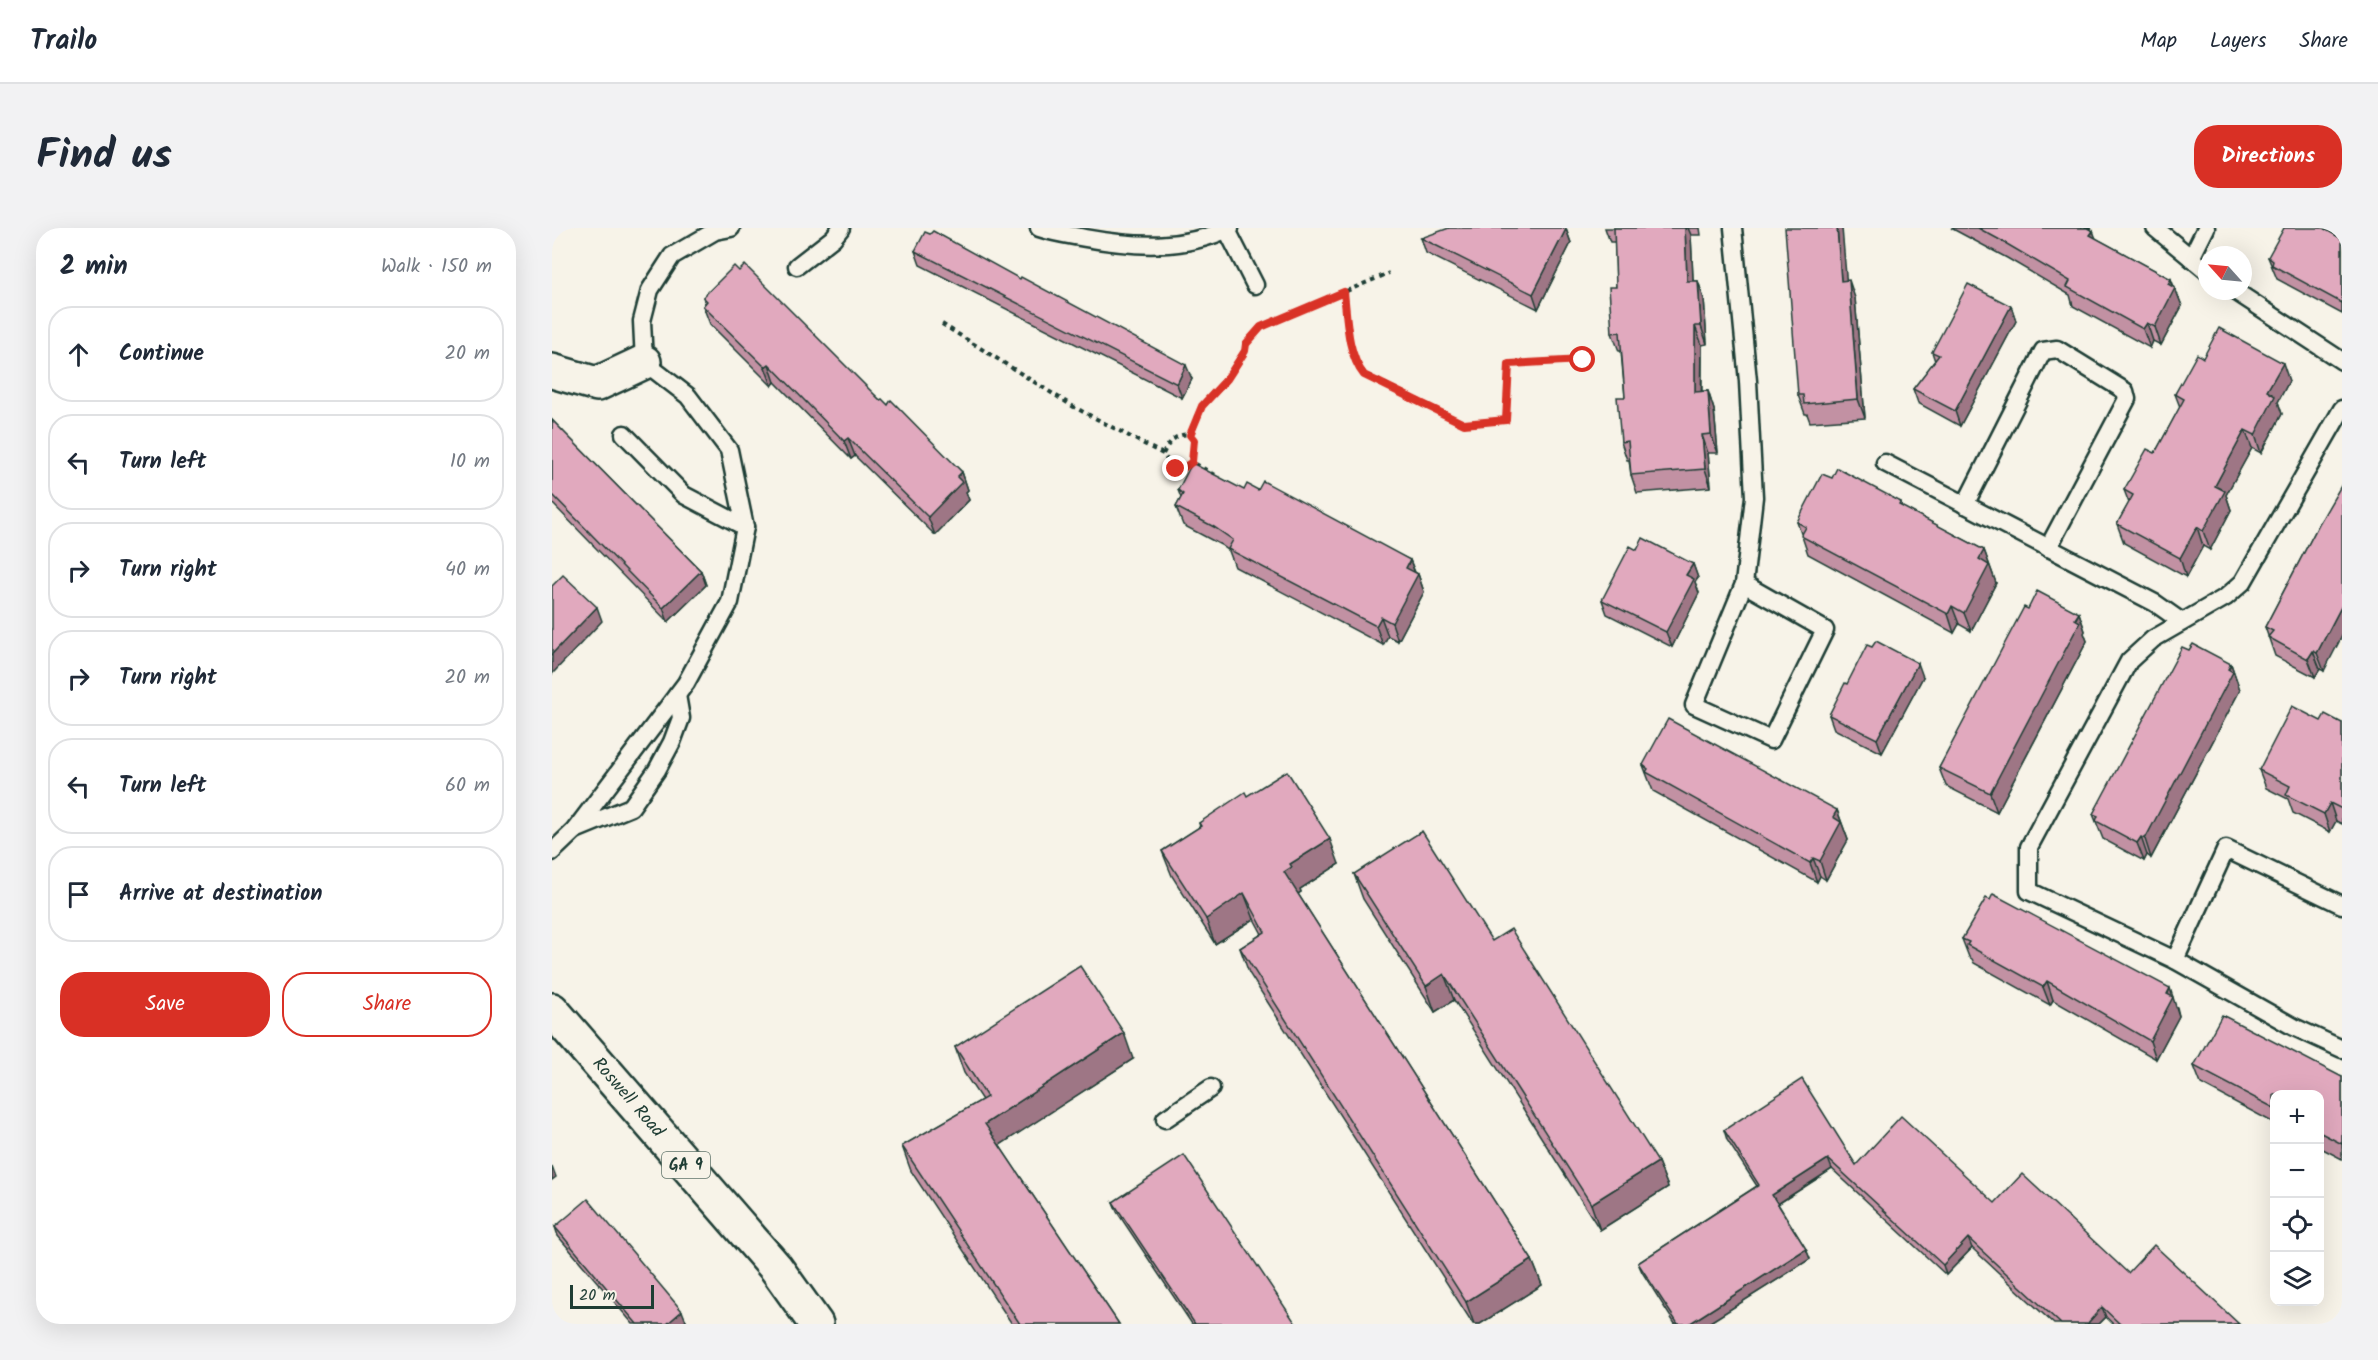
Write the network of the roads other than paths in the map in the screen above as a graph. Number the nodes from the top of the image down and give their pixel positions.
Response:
1 (731, 228) edge
2 (841, 228) edge
3 (1039, 228) edge
4 (1734, 228) edge
5 (2155, 228) edge
6 (2206, 228) edge
7 (1228, 229) edge
8 (2191, 258) junction
9 (2198, 264) edge
10 (797, 266) dead end
11 (1255, 285) dead end
12 (2249, 300) edge
13 (2342, 361) edge
14 (644, 363) junction
15 (552, 371) edge
16 (2342, 409) edge
17 (624, 434) dead end
18 (1885, 463) dead end
19 (1965, 505) junction
20 (745, 527) junction
21 (2048, 548) junction
22 (1744, 584) junction
23 (2182, 622) junction
24 (677, 695) junction
25 (634, 753) junction
26 (657, 770) junction
27 (574, 831) junction
28 (552, 852) edge
29 (2342, 905) edge
30 (2175, 960) junction
31 (552, 1010) edge
32 (2342, 1049) edge
33 (1210, 1088) dead end
34 (1165, 1119) dead end
35 (816, 1324) edge

1 - 14 lane
2 - 10 lane
3 - 7 lane
4 - 22 lane
5 - 8 lane
6 - 8 lane
7 - 11 lane
8 - 9 lane
12 - 13 lane
14 - 15 main road
14 - 20 lane
16 - 23 lane
17 - 20 lane
18 - 19 lane
19 - 21 lane
19 - 21 lane
20 - 24 lane
21 - 23 lane
22 - 22 lane
23 - 30 lane
24 - 25 lane
24 - 26 lane
25 - 26 lane
25 - 27 lane
26 - 27 lane
27 - 28 lane
29 - 30 lane
30 - 32 lane
31 - 35 main road, Roswell Road / GA 9
33 - 34 lane

